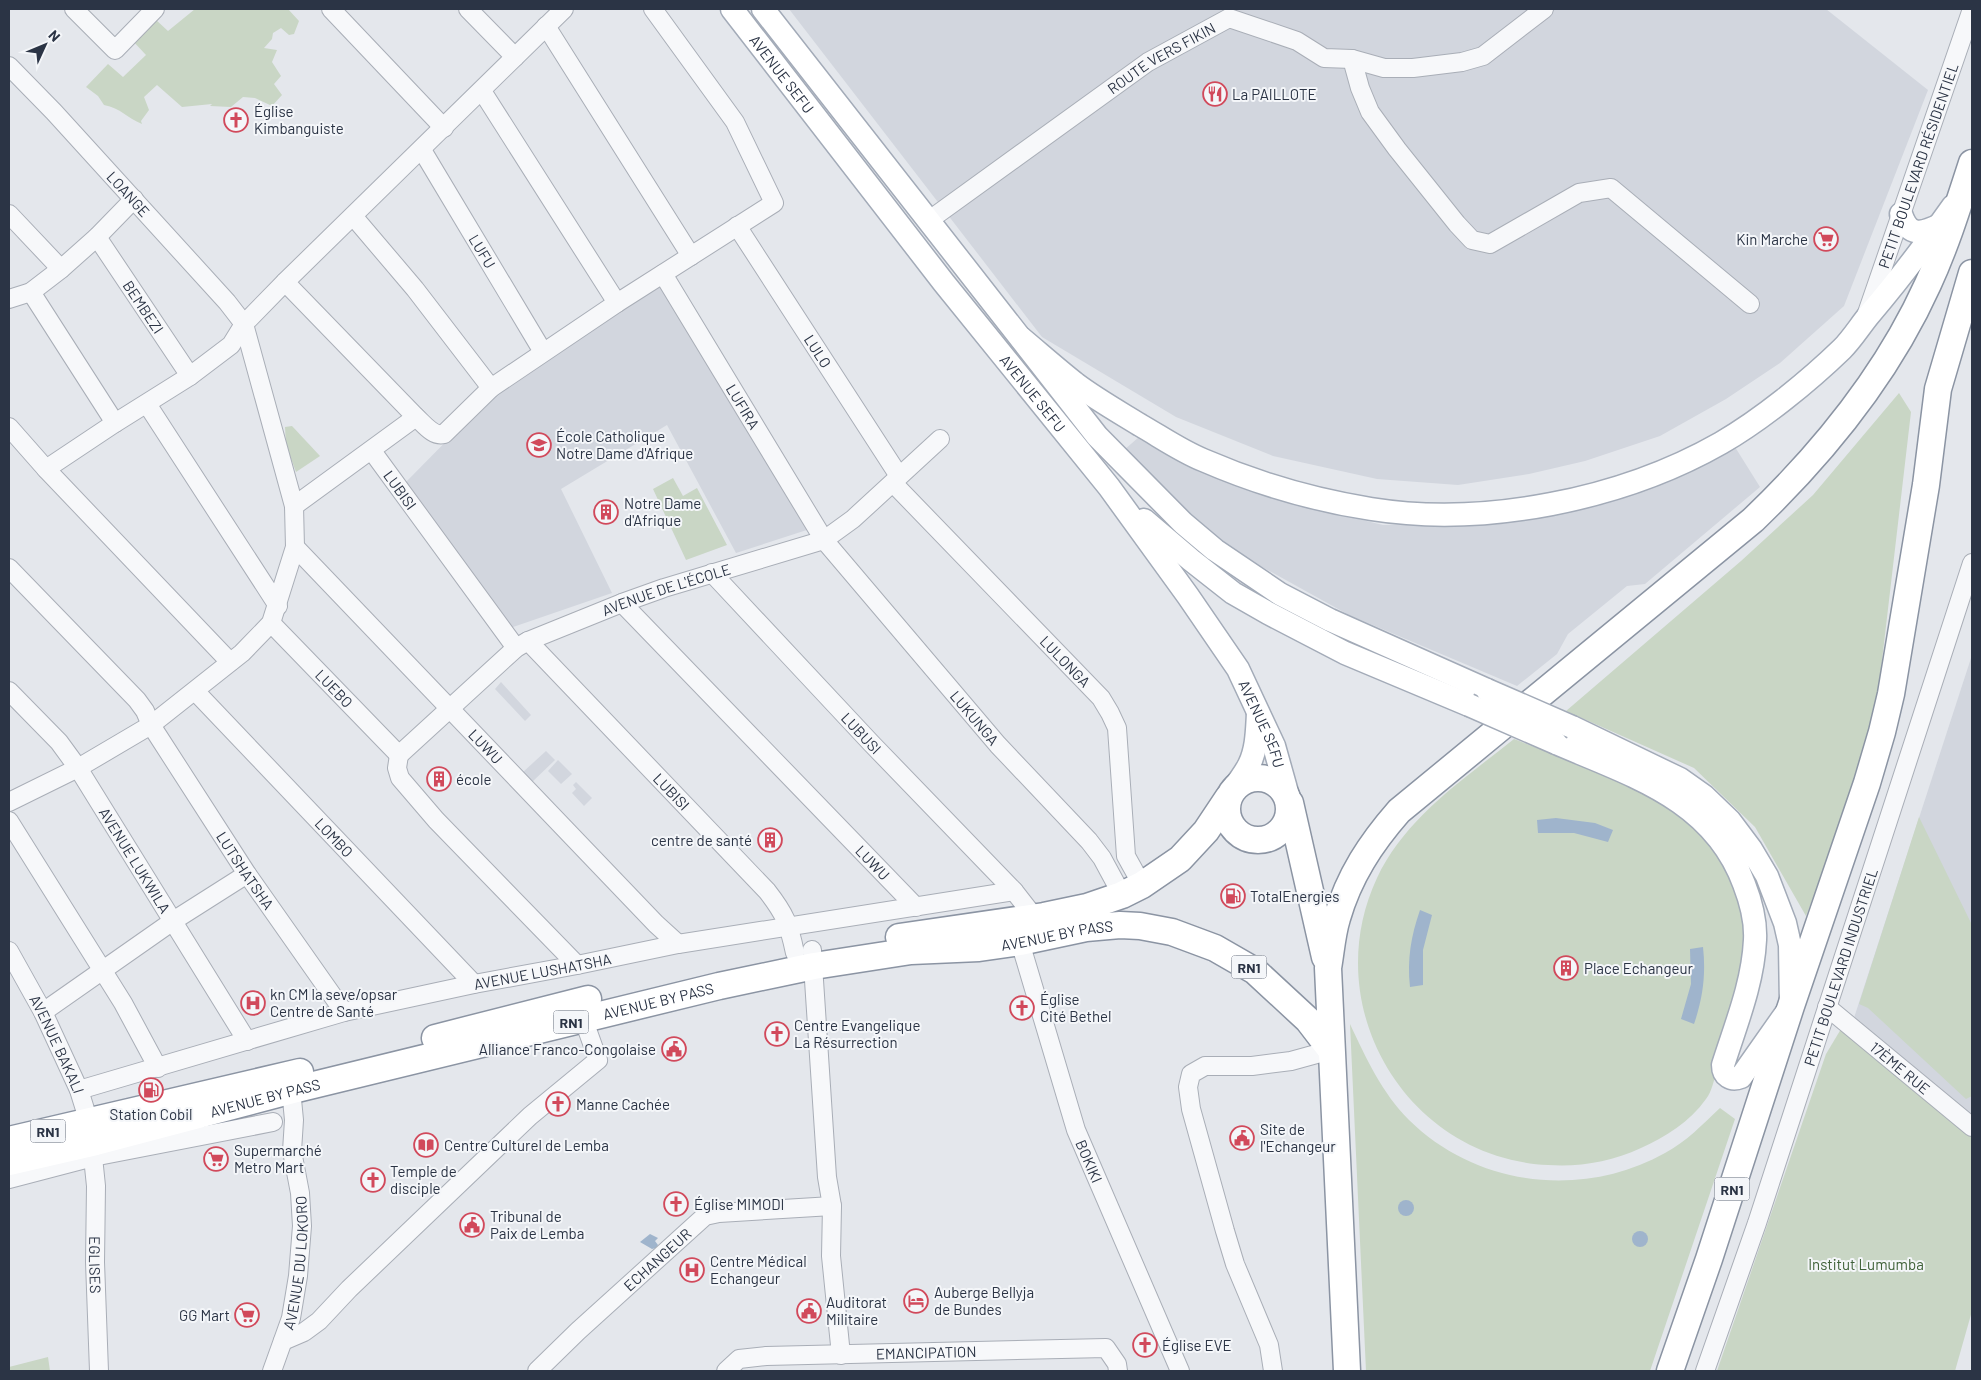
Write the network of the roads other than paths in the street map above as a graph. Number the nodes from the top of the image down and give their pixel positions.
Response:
1 (74, 9) edge
2 (155, 9) edge
3 (331, 9) edge
4 (468, 9) edge
5 (564, 9) edge
6 (653, 9) edge
7 (732, 9) edge
8 (763, 9) edge
9 (1544, 9) edge
10 (1972, 9) edge
11 (546, 26) junction
12 (515, 57) junction
13 (1352, 59) junction
14 (9, 66) edge
15 (482, 91) junction
16 (444, 128) junction
17 (422, 150) junction
18 (1972, 163) edge
19 (1962, 193) junction
20 (134, 199) junction
21 (9, 214) edge
22 (1901, 214) junction
23 (353, 216) junction
24 (928, 220) junction
25 (1940, 225) junction
26 (737, 226) junction
27 (97, 237) junction
28 (691, 256) junction
29 (61, 269) junction
30 (1972, 273) edge
31 (663, 274) junction
32 (285, 282) junction
33 (978, 283) junction
34 (30, 292) junction
35 (9, 298) edge
36 (957, 299) junction
37 (617, 303) junction
38 (1750, 304) dead end
39 (1864, 321) junction
40 (244, 324) junction
41 (1021, 338) junction
42 (543, 352) junction
43 (190, 376) junction
44 (491, 388) junction
45 (147, 404) junction
46 (416, 418) junction
47 (115, 423) junction
48 (9, 427) edge
49 (940, 439) dead end
50 (372, 451) junction
51 (46, 470) junction
52 (896, 480) junction
53 (1109, 487) junction
54 (294, 506) junction
55 (824, 540) junction
56 (295, 547) junction
57 (1972, 563) edge
58 (9, 568) edge
59 (712, 572) junction
60 (622, 603) junction
61 (278, 606) junction
62 (272, 623) junction
63 (522, 644) junction
64 (230, 662) junction
65 (9, 691) edge
66 (195, 691) junction
67 (450, 708) junction
68 (1258, 710) junction
69 (151, 725) junction
70 (1564, 735) junction
71 (399, 755) junction
72 (78, 768) junction
73 (1231, 793) junction
74 (9, 802) edge
75 (1290, 803) junction
76 (9, 820) edge
77 (247, 874) junction
78 (1309, 883) junction
79 (1132, 890) junction
80 (1014, 891) junction
81 (1346, 893) junction
82 (916, 907) junction
83 (1033, 918) junction
84 (174, 921) junction
85 (790, 927) junction
86 (1020, 942) junction
87 (678, 944) junction
88 (9, 952) edge
89 (807, 956) junction
90 (576, 966) junction
91 (1328, 968) junction
92 (103, 971) junction
93 (474, 984) junction
94 (1791, 1006) junction
95 (1827, 1007) junction
96 (43, 1012) junction
97 (344, 1012) junction
98 (583, 1018) junction
99 (247, 1041) junction
100 (1331, 1050) junction
101 (158, 1068) junction
102 (291, 1082) junction
103 (79, 1090) junction
104 (257, 1090) junction
105 (273, 1122) junction
106 (1972, 1128) edge
107 (9, 1140) edge
108 (92, 1140) junction
109 (292, 1151) junction
110 (9, 1162) edge
111 (9, 1179) edge
112 (832, 1206) junction
113 (283, 1341) junction
114 (841, 1355) junction
115 (277, 1368) edge
116 (99, 1371) edge
117 (537, 1371) edge
118 (726, 1371) edge
119 (1118, 1371) edge
120 (1180, 1371) edge
121 (1273, 1371) edge
122 (1347, 1371) edge
123 (1670, 1371) edge
124 (1705, 1371) edge

1 - 2 street
3 - 16 street
4 - 12 street
5 - 11 street
6 - 26 street
7 - 36 main road, AVENUE SEFU
8 - 24 main road, AVENUE SEFU
9 - 13 street, ROUTE VERS FIKIN
10 - 22 street, PETIT BOULEVARD RÉSIDENTIEL
11 - 12 street
11 - 28 street
12 - 15 street
13 - 24 street, ROUTE VERS FIKIN
13 - 38 street
14 - 20 street, LOANGE
15 - 16 street
15 - 37 street
16 - 17 street
17 - 23 street
17 - 42 street, LUFU
18 - 19 highway
19 - 25 main road
19 - 81 highway
20 - 27 street
20 - 40 street, LOANGE
21 - 29 street
22 - 25 main road
22 - 39 street, PETIT BOULEVARD RÉSIDENTIEL
23 - 32 street
23 - 44 street
24 - 33 main road, AVENUE SEFU
25 - 39 main road
26 - 28 street
26 - 52 street, LULO
27 - 29 street
27 - 43 street, BEMBEZI
28 - 31 street
29 - 34 street
30 - 94 highway
31 - 37 street
31 - 55 street, LUFIRA
32 - 40 street
32 - 46 street
33 - 36 main road
33 - 41 main road, AVENUE SEFU
34 - 35 street
34 - 47 street
36 - 53 main road, AVENUE SEFU
37 - 42 street
39 - 41 main road
40 - 43 street
40 - 54 street
41 - 70 main road, bridge
42 - 44 street
43 - 45 street
44 - 46 street
45 - 47 street
45 - 61 street
46 - 50 street
47 - 51 street
48 - 51 street
49 - 52 street, AVENUE DE L'ÉCOLE
50 - 54 street
50 - 63 street, LUBISI
51 - 64 street
52 - 55 street, AVENUE DE L'ÉCOLE
52 - 79 street, LULONGA
53 - 68 main road, AVENUE SEFU
53 - 70 main road, bridge
54 - 56 street
55 - 59 street, AVENUE DE L'ÉCOLE
55 - 79 street, LUKUNGA
56 - 61 street
56 - 67 street, LUWU
57 - 95 street, PETIT BOULEVARD INDUSTRIEL
58 - 69 street, LUTSHATSHA
59 - 60 street, AVENUE DE L'ÉCOLE
59 - 80 street, LUBUSI
60 - 63 street, AVENUE DE L'ÉCOLE
60 - 82 street, LUWU
61 - 62 street
62 - 64 street
62 - 71 street, LUEBO
63 - 67 street, AVENUE DE L'ÉCOLE
63 - 85 street, LUBISI
64 - 66 street
65 - 72 street, AVENUE LUKWILA
66 - 69 street
66 - 93 street, LOMBO
67 - 71 street, AVENUE DE L'ÉCOLE
67 - 87 street, LUWU
68 - 73 main road
68 - 75 main road, AVENUE SEFU
69 - 72 street
69 - 77 street, LUTSHATSHA
70 - 94 main road
70 - 94 main road
71 - 90 street
72 - 74 street
72 - 84 street, AVENUE LUKWILA
73 - 75 highway, RN1
73 - 75 highway
73 - 79 highway, RN1
75 - 78 highway
76 - 92 street
77 - 84 street
77 - 97 street, LUTSHATSHA
78 - 81 highway
78 - 91 highway
79 - 83 highway, AVENUE BY PASS / RN1
80 - 82 street, AVENUE LUSHATSHA
80 - 83 street, LUBUSI
81 - 91 highway
82 - 85 street, AVENUE LUSHATSHA
83 - 89 highway, AVENUE BY PASS / RN1
84 - 92 street
84 - 99 street, AVENUE LUKWILA
85 - 87 street, AVENUE LUSHATSHA
85 - 89 street, LUBISI
86 - 89 highway, AVENUE BY PASS / RN1
86 - 100 highway, AVENUE BY PASS / RN1
86 - 120 street, BOKIKI
87 - 90 street, AVENUE LUSHATSHA
88 - 96 street, AVENUE BAKALI
89 - 98 highway, AVENUE BY PASS / RN1
89 - 102 highway, AVENUE BY PASS / RN1
89 - 112 street
90 - 93 street, AVENUE LUSHATSHA
91 - 100 highway
92 - 96 street
92 - 101 street
93 - 97 street, AVENUE LUSHATSHA
94 - 123 highway, RN1
95 - 106 street, 17ÈME RUE
95 - 124 street, PETIT BOULEVARD INDUSTRIEL
96 - 103 street, AVENUE BAKALI
97 - 99 street, AVENUE LUSHATSHA
98 - 102 highway, AVENUE BY PASS / RN1
98 - 113 street
99 - 101 street, AVENUE LUSHATSHA
100 - 121 street
100 - 122 highway
101 - 103 street, AVENUE LUSHATSHA
102 - 104 highway, AVENUE BY PASS / RN1
102 - 109 street, AVENUE DU LOKORO
103 - 108 street, AVENUE BAKALI
104 - 105 street, AVENUE DU LOKORO
104 - 108 highway, AVENUE BY PASS / RN1
105 - 108 street
105 - 109 street, AVENUE DU LOKORO
107 - 108 highway, AVENUE BY PASS / RN1
108 - 110 highway, AVENUE BY PASS / RN1
108 - 111 street
108 - 116 street, EGLISES
109 - 113 street, AVENUE DU LOKORO
112 - 114 street
112 - 117 street, ECHANGEUR
113 - 115 street, AVENUE DU LOKORO
114 - 118 street, EMANCIPATION
114 - 119 street, EMANCIPATION

